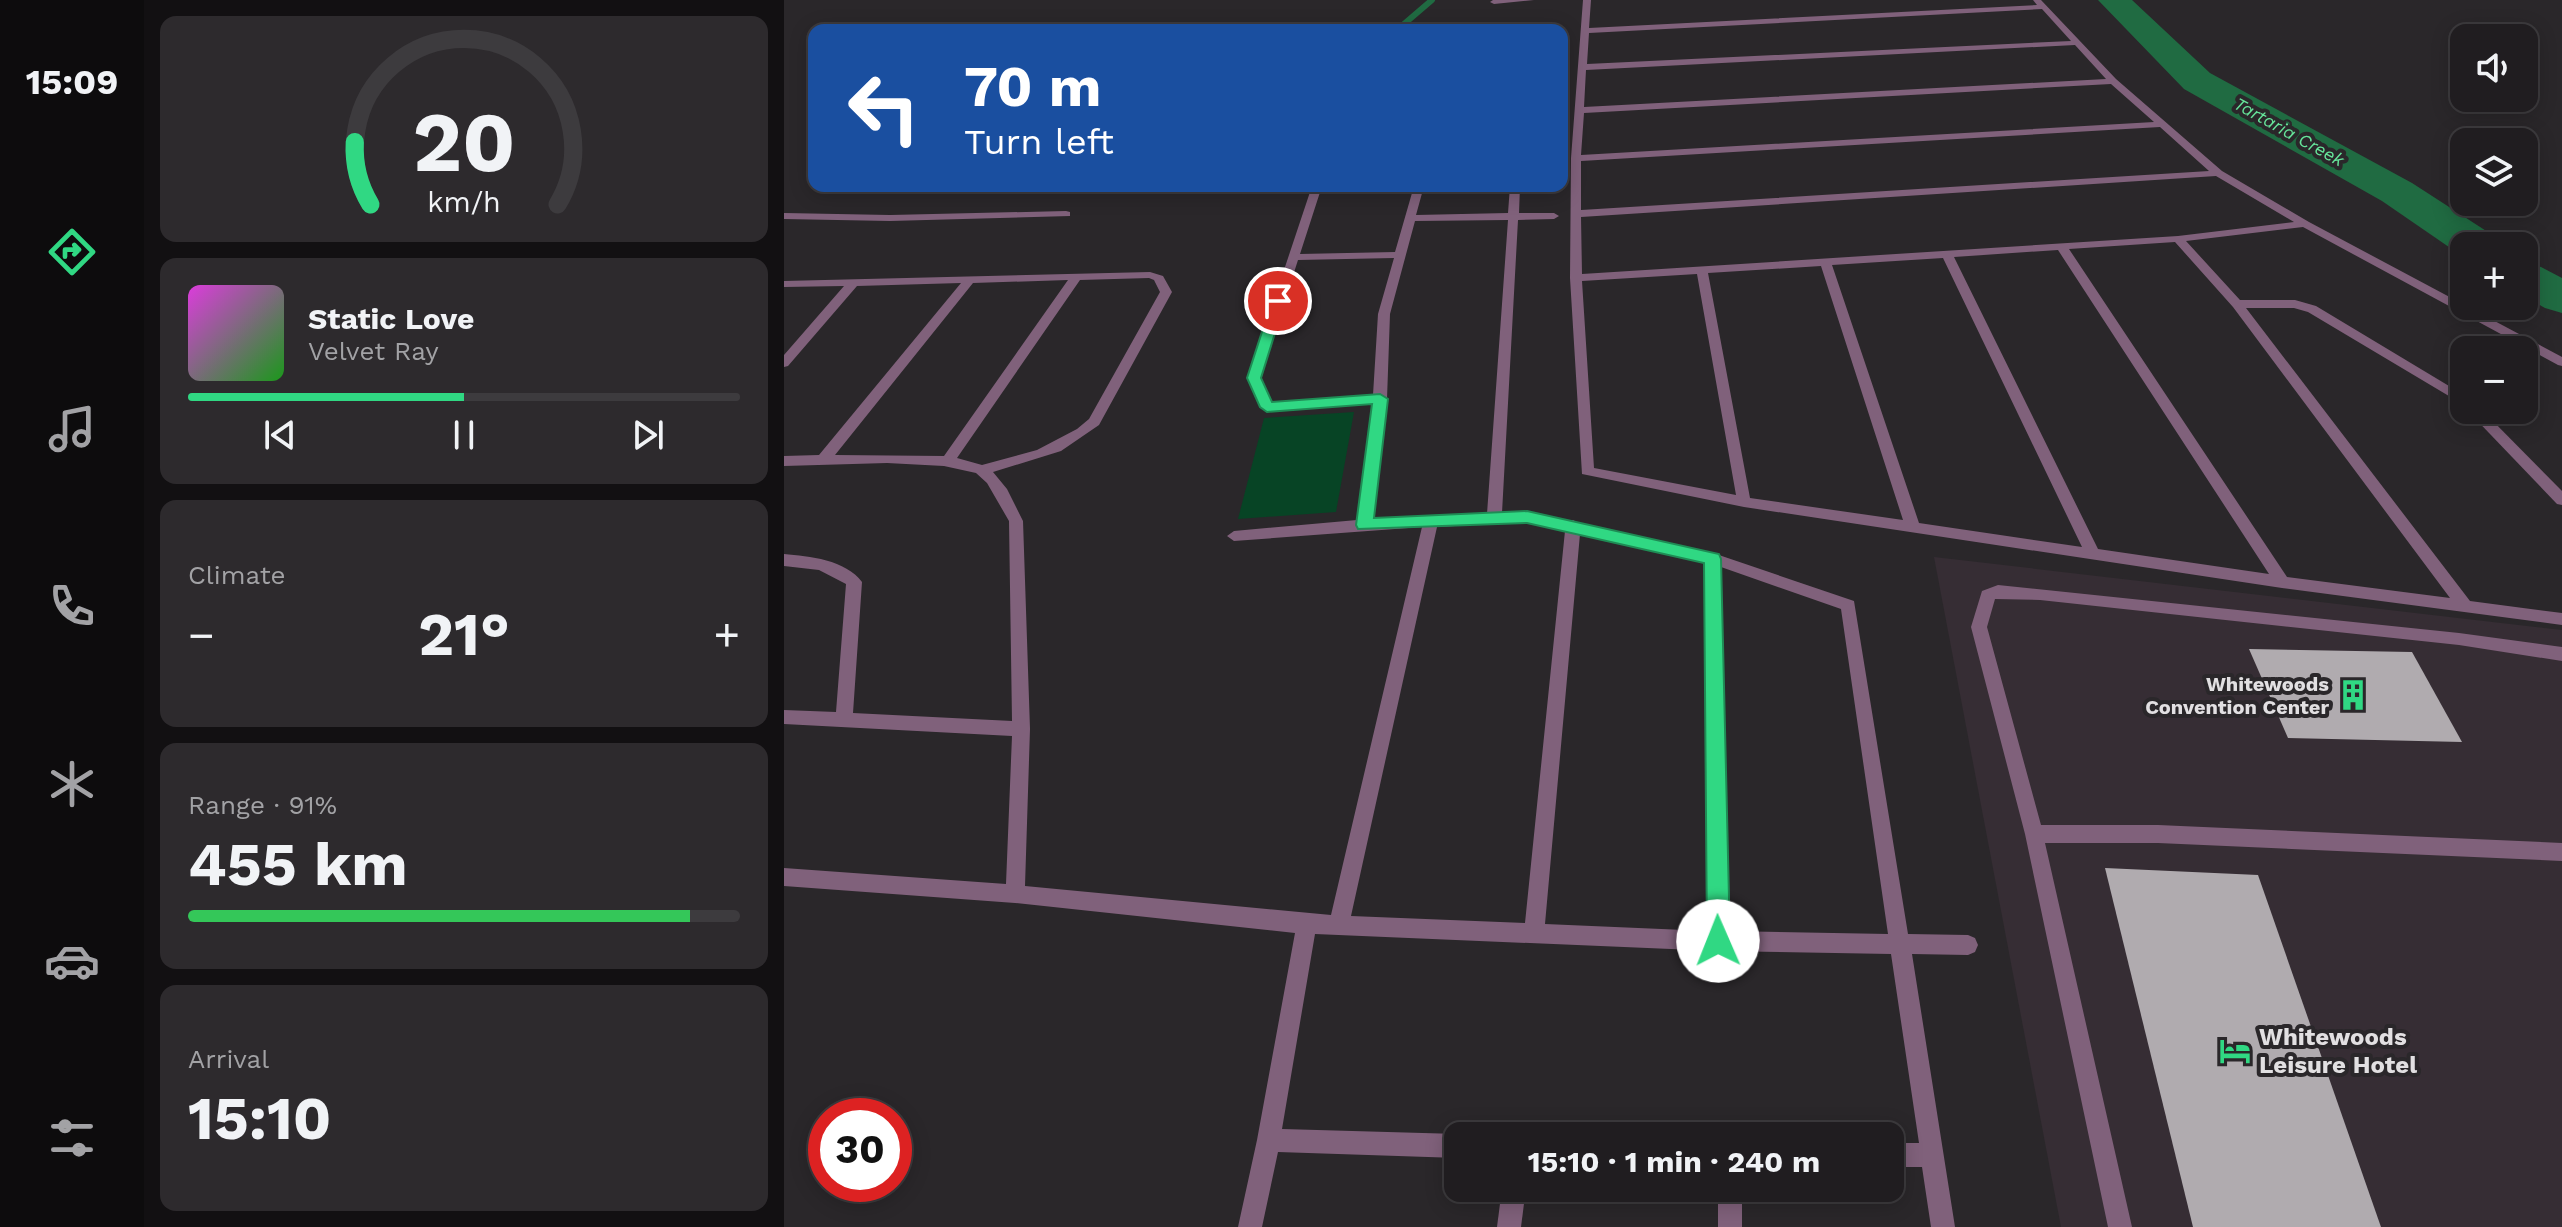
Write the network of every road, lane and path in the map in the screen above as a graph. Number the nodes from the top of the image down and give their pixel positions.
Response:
1 (1530, 0) edge
2 (1587, 0) edge
3 (1494, 2) edge
4 (2040, 3) edge
5 (1584, 31) junction
6 (2075, 43) junction
7 (1585, 67) junction
8 (2113, 81) junction
9 (1581, 110) junction
10 (2160, 124) junction
11 (1576, 158) junction
12 (2218, 173) junction
13 (1315, 192) edge
14 (1418, 192) edge
15 (1514, 192) edge
16 (1066, 214) dead end
17 (1576, 214) junction
18 (784, 216) edge
19 (1554, 216) dead end
20 (1512, 217) junction
21 (1412, 218) junction
22 (2305, 224) junction
23 (2178, 239) junction
24 (2061, 246) junction
25 (1947, 254) junction
26 (1400, 255) junction
27 (1295, 257) junction
28 (1825, 262) junction
29 (1702, 272) junction
30 (1076, 277) junction
31 (1576, 278) junction
32 (970, 279) junction
33 (854, 282) junction
34 (784, 284) edge
35 (2237, 304) junction
36 (2562, 362) edge
37 (784, 363) edge
38 (2450, 393) edge
39 (1380, 399) junction
40 (2488, 424) edge
41 (823, 460) junction
42 (949, 460) junction
43 (784, 461) edge
44 (982, 470) junction
45 (2562, 500) edge
46 (1744, 502) junction
47 (1494, 517) junction
48 (1430, 523) junction
49 (1364, 525) junction
50 (1573, 525) junction
51 (1913, 527) junction
52 (1234, 536) dead end
53 (2093, 554) junction
54 (1713, 559) junction
55 (784, 560) edge
56 (2282, 582) junction
57 (2465, 606) junction
58 (2562, 619) edge
59 (2562, 654) edge
60 (784, 717) edge
61 (844, 721) junction
62 (1021, 729) junction
63 (2034, 834) junction
64 (2562, 852) edge
65 (784, 877) edge
66 (1015, 894) junction
67 (1307, 924) junction
68 (1339, 925) junction
69 (1534, 934) junction
70 (1718, 941) junction
71 (1899, 943) junction
72 (1968, 945) dead end
73 (1269, 1140) junction
74 (1444, 1146) edge
75 (1904, 1155) edge
76 (1933, 1155) junction
77 (1512, 1202) edge
78 (1730, 1202) edge
79 (1250, 1227) edge
80 (1509, 1227) edge
81 (1730, 1227) edge
82 (1943, 1227) edge
83 (2120, 1227) edge

1 - 3 street
2 - 5 street
4 - 5 street
4 - 6 street
5 - 7 street
6 - 7 street
6 - 8 street
7 - 9 street
8 - 9 street
8 - 10 street
9 - 11 street
10 - 11 street
10 - 12 street
11 - 17 street
12 - 17 street
12 - 22 street
13 - 27 street
14 - 21 street
15 - 20 street
16 - 18 street
17 - 31 street
19 - 20 street
20 - 21 street
20 - 47 street
21 - 26 street
22 - 23 street
22 - 36 street
23 - 24 street
23 - 35 street
24 - 25 street
24 - 56 street
25 - 28 street
25 - 53 street
26 - 27 street
26 - 39 street
27 - 39 street
28 - 29 street
28 - 51 street
29 - 31 street
29 - 46 street
30 - 32 street
30 - 42 street
30 - 44 street
31 - 46 street
32 - 33 street
32 - 41 street
33 - 34 street
33 - 37 street
35 - 38 street
35 - 57 street
39 - 49 street
40 - 45 street
41 - 42 street
41 - 43 street
42 - 44 street
44 - 62 street
46 - 51 street
47 - 48 street
47 - 50 street
48 - 49 street
48 - 68 street
49 - 52 street
50 - 54 street
50 - 69 street
51 - 53 street
53 - 56 street
54 - 70 street
54 - 71 street
55 - 61 street
56 - 57 street
57 - 58 street
59 - 63 street
60 - 61 street
61 - 62 street
62 - 66 street
63 - 64 street
63 - 83 street
65 - 66 street
66 - 67 street
67 - 68 street
67 - 73 street
68 - 69 street
69 - 70 street
70 - 71 street
71 - 72 street
71 - 76 street
73 - 74 street
73 - 79 street
75 - 76 street
76 - 82 street
77 - 80 street
78 - 81 street

